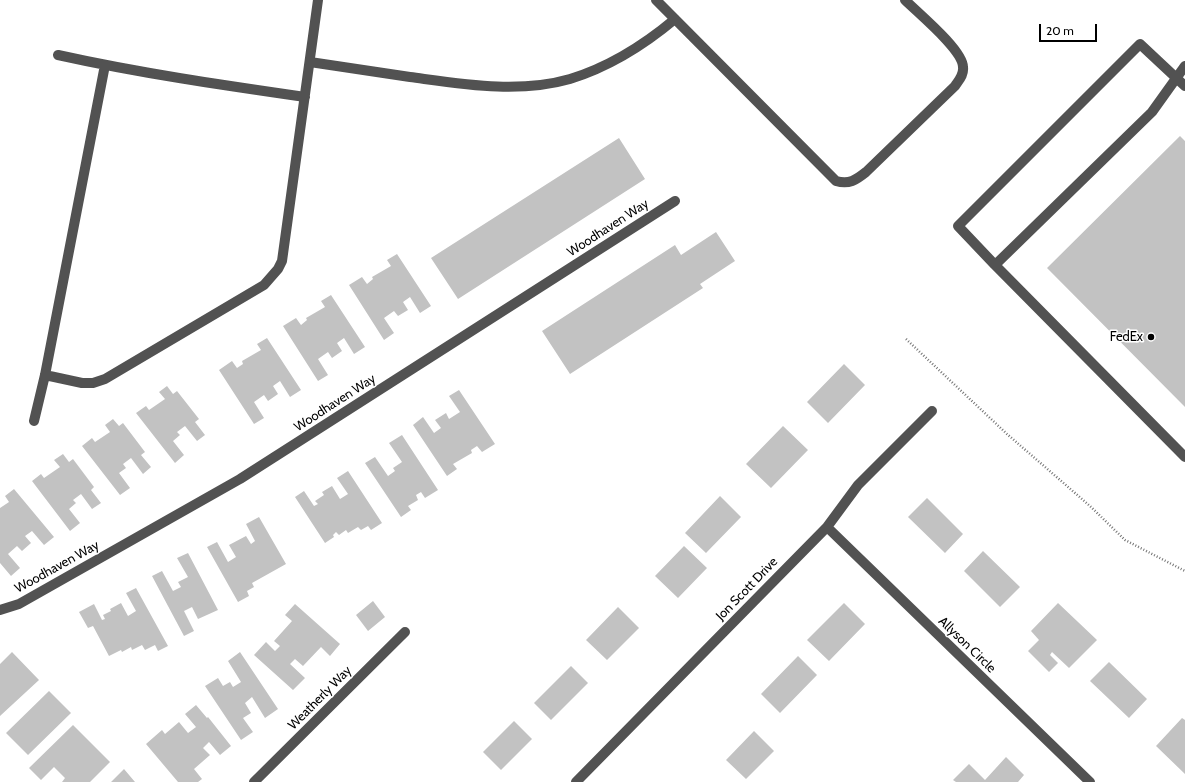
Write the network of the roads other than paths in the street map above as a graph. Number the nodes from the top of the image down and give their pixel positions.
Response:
1 (318, 0) edge
2 (656, 0) edge
3 (904, 0) edge
4 (675, 19) junction
5 (58, 55) dead end
6 (310, 62) junction
7 (105, 65) junction
8 (1185, 66) edge
9 (1177, 78) junction
10 (1185, 86) edge
11 (305, 97) junction
12 (675, 201) dead end
13 (995, 265) junction
14 (45, 375) junction
15 (932, 411) dead end
16 (34, 421) dead end
17 (1185, 457) edge
18 (827, 526) junction
19 (0, 610) edge
20 (405, 632) dead end
21 (254, 782) edge
22 (576, 782) edge
23 (1090, 782) edge

1 - 6 street
2 - 4 street
3 - 4 street
4 - 6 street
5 - 7 street
6 - 11 street
7 - 11 street
7 - 14 street
8 - 9 street
9 - 10 street
9 - 13 street
9 - 13 street
11 - 14 street
12 - 19 street, Woodhaven Way
13 - 17 street
14 - 16 street
15 - 18 street, Jon Scott Drive
18 - 22 street, Jon Scott Drive
18 - 23 street, Allyson Circle
20 - 21 street, Weatherly Way

